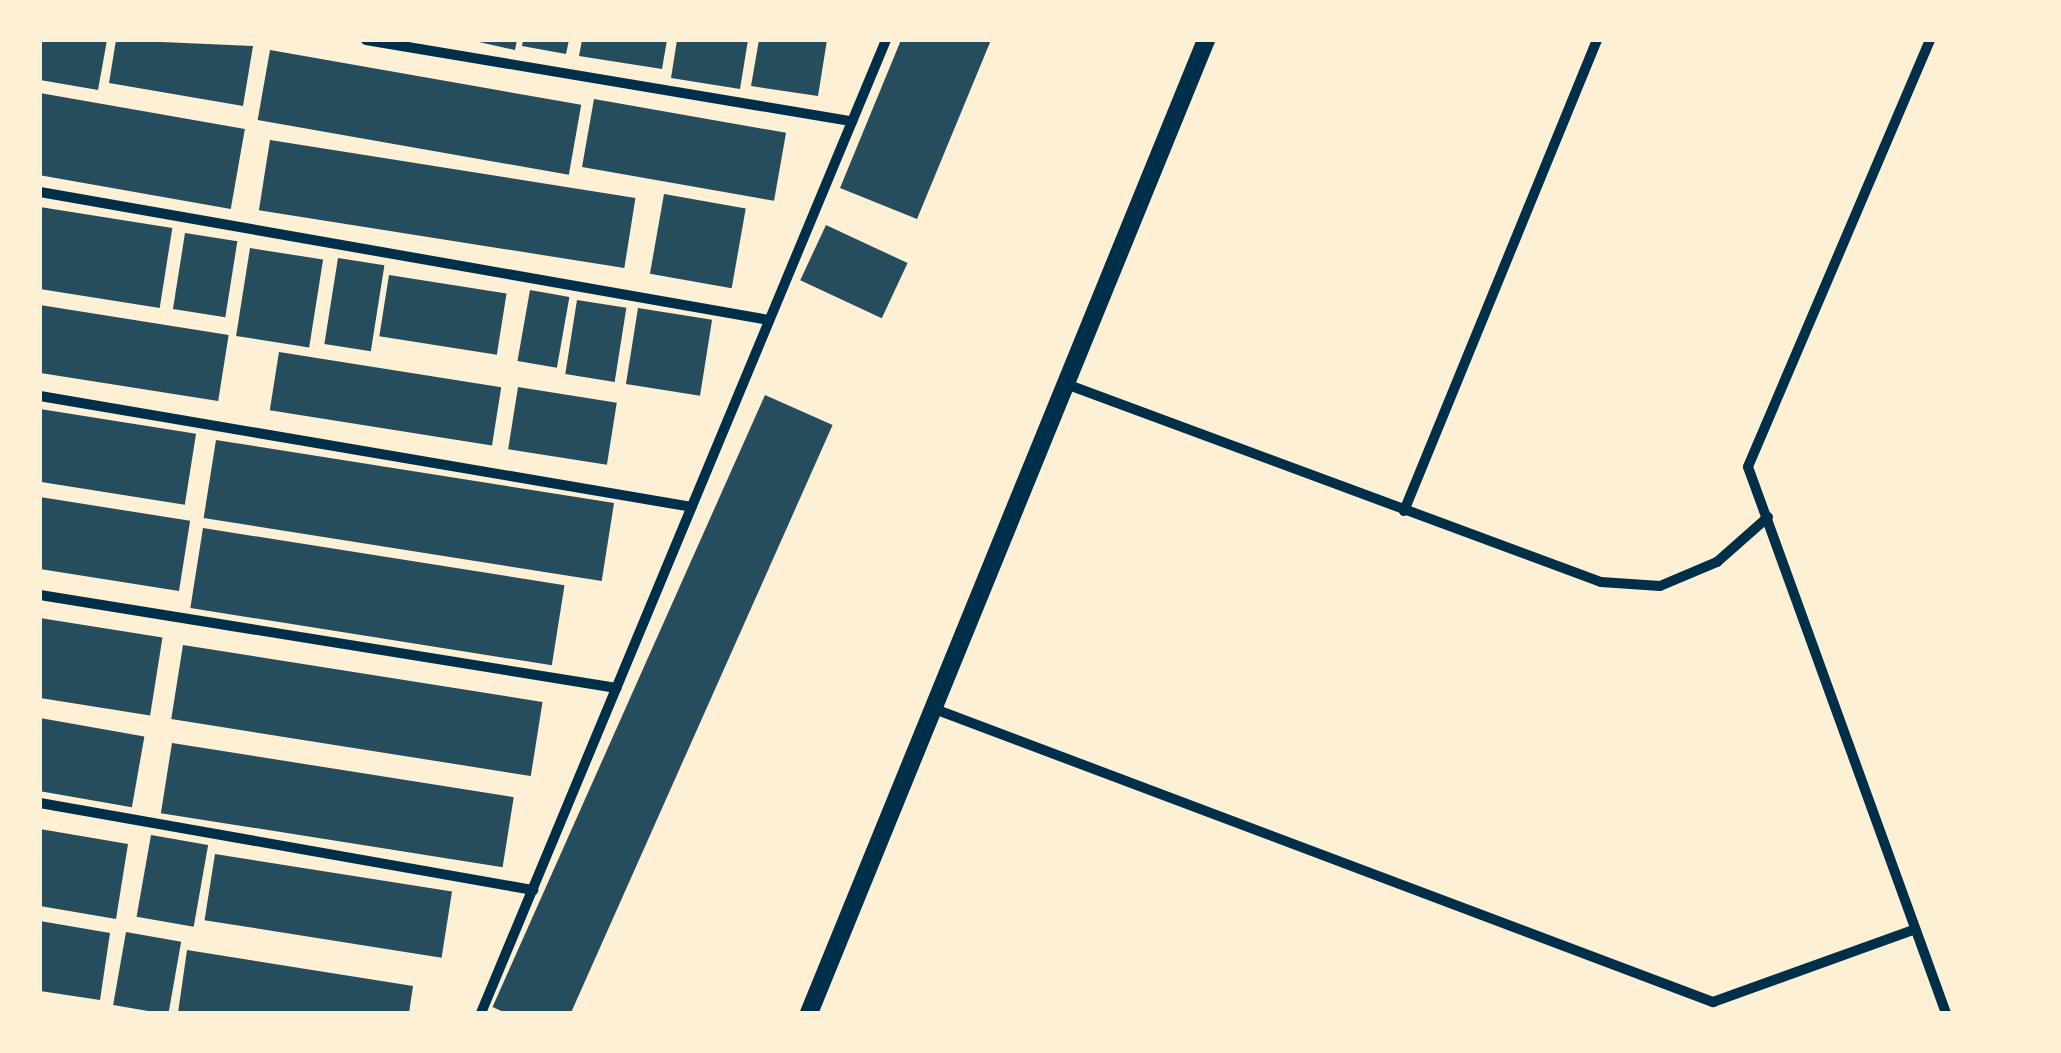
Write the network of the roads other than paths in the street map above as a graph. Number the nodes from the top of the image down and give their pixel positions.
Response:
1 (366, 40) edge
2 (886, 40) edge
3 (1206, 40) edge
4 (1597, 40) edge
5 (1930, 40) edge
6 (852, 121) junction
7 (40, 192) edge
8 (769, 320) junction
9 (1066, 384) junction
10 (40, 396) edge
11 (692, 507) junction
12 (1404, 512) junction
13 (1768, 517) junction
14 (40, 595) edge
15 (617, 688) junction
16 (932, 708) junction
17 (40, 803) edge
18 (533, 890) junction
19 (1913, 930) junction
20 (481, 1013) edge
21 (808, 1013) edge
22 (1946, 1013) edge

1 - 6 street
2 - 6 street
3 - 9 street
4 - 12 street
5 - 13 street
6 - 8 street
7 - 8 street
8 - 11 street
9 - 12 street
9 - 16 street
10 - 11 street
11 - 15 street
12 - 13 street
13 - 19 street
14 - 15 street
15 - 18 street
16 - 19 street
16 - 21 street
17 - 18 street
18 - 20 street
19 - 22 street

